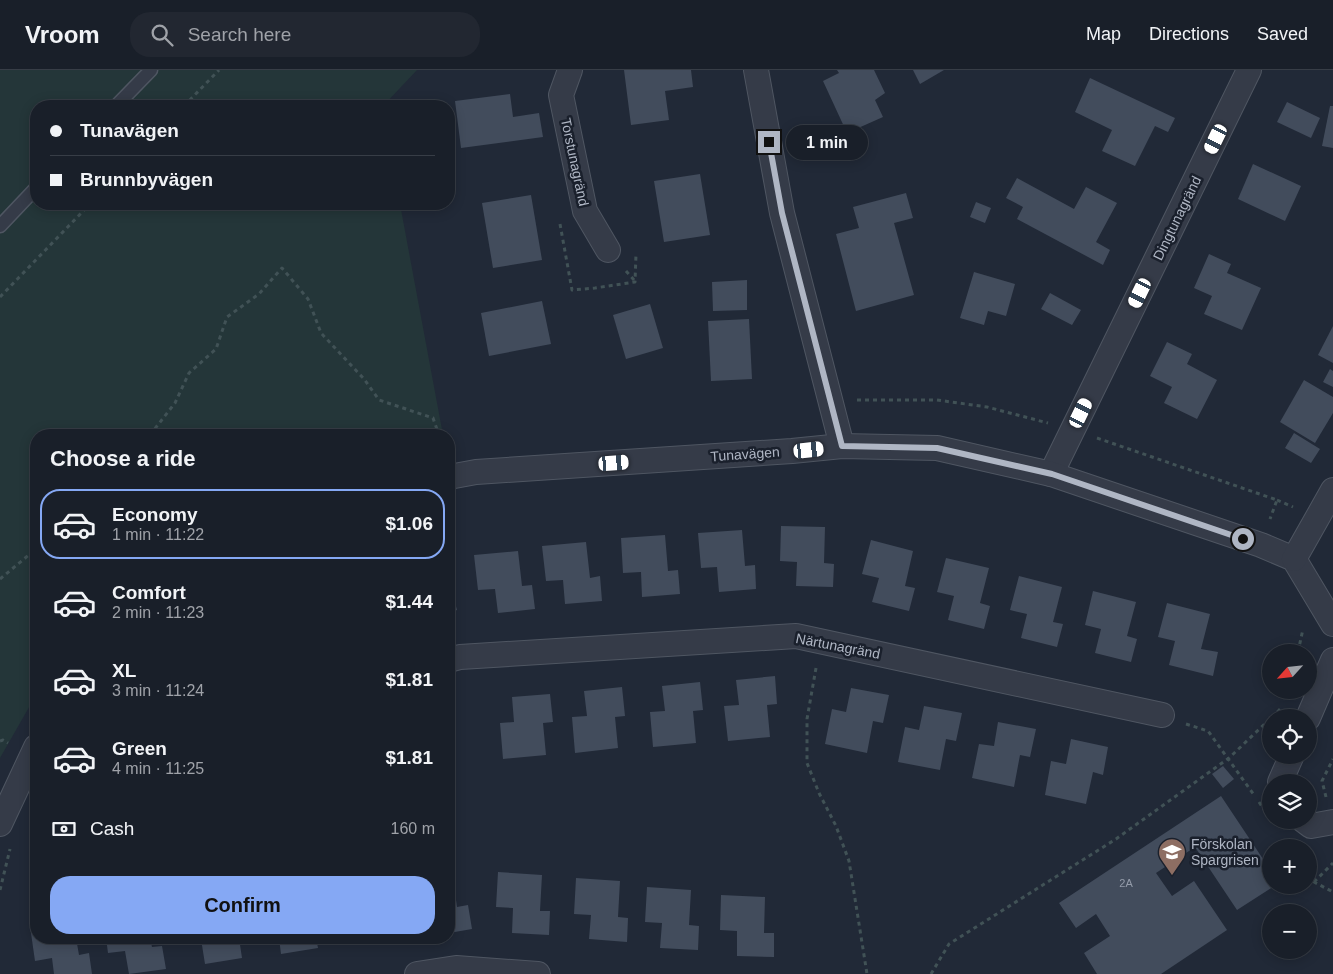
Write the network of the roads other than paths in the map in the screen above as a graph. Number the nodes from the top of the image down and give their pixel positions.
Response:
1 (151, 70) edge
2 (570, 70) edge
3 (756, 70) edge
4 (1249, 70) edge
5 (122, 100) edge
6 (30, 194) edge
7 (0, 226) edge
8 (608, 250) dead end
9 (842, 446) junction
10 (1052, 474) junction
11 (455, 476) edge
12 (1333, 490) edge
13 (1294, 559) junction
14 (1333, 624) edge
15 (455, 658) edge
16 (1333, 660) edge
17 (1312, 709) edge
18 (1162, 715) road end
19 (30, 760) edge
20 (1333, 822) edge
21 (0, 824) edge
22 (1317, 825) edge
23 (417, 974) edge
24 (538, 974) edge

1 - 5 lane
2 - 8 street, Torstunagränd
3 - 9 street
4 - 10 street, Dingtunagränd
6 - 7 lane
9 - 10 street, Tunavägen
9 - 11 street, Tunavägen
10 - 13 street, Tunavägen
12 - 13 street
13 - 14 street
15 - 18 street, Närtunagränd
16 - 17 street
19 - 21 street
20 - 22 street
23 - 24 street

